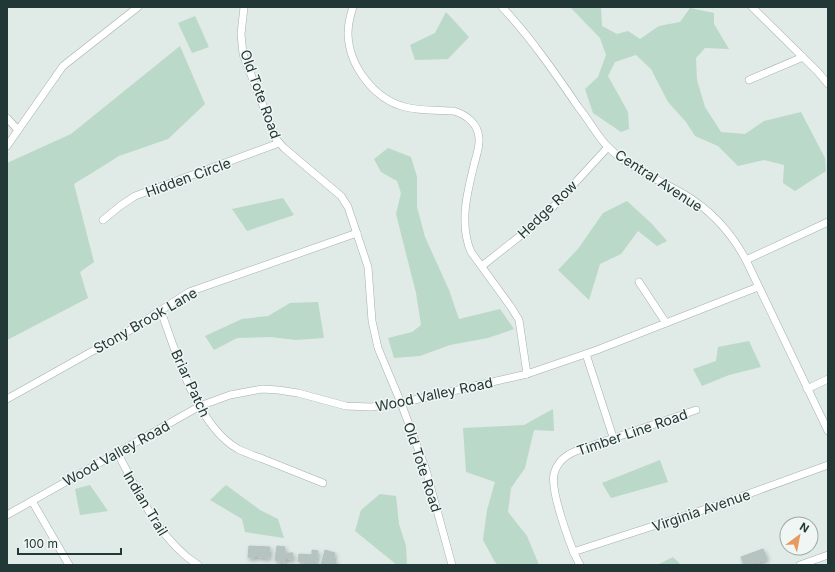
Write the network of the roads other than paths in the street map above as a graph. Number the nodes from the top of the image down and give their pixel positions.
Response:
1 (138, 7) edge
2 (244, 7) edge
3 (353, 7) edge
4 (502, 7) edge
5 (752, 7) edge
6 (803, 57) junction
7 (749, 80) dead end
8 (828, 84) edge
9 (7, 118) edge
10 (18, 130) junction
11 (279, 143) junction
12 (7, 146) edge
13 (608, 147) junction
14 (103, 220) dead end
15 (828, 222) edge
16 (357, 233) junction
17 (746, 260) junction
18 (482, 266) junction
19 (639, 282) dead end
20 (758, 287) junction
21 (161, 311) junction
22 (666, 323) junction
23 (586, 354) junction
24 (528, 374) junction
25 (828, 379) edge
26 (807, 389) junction
27 (7, 399) edge
28 (401, 403) junction
29 (200, 406) junction
30 (696, 410) dead end
31 (828, 431) edge
32 (612, 437) junction
33 (117, 452) junction
34 (828, 465) edge
35 (323, 483) dead end
36 (32, 501) junction
37 (7, 515) edge
38 (574, 552) junction
39 (828, 555) edge
40 (69, 565) edge
41 (198, 565) edge
42 (452, 565) edge
43 (580, 565) edge
44 (800, 565) edge

1 - 10 street
2 - 11 street, Old Tote Road
3 - 18 street
4 - 13 street, Central Avenue
5 - 6 street
6 - 7 street
6 - 8 street
9 - 10 street
10 - 12 street
11 - 14 street, Hidden Circle
11 - 16 street, Old Tote Road
13 - 17 street, Central Avenue
13 - 18 street, Hedge Row
15 - 17 street
16 - 21 street, Stony Brook Lane
16 - 28 street, Old Tote Road
17 - 20 street, Central Avenue
18 - 24 street
19 - 22 street
20 - 22 street, Wood Valley Road
20 - 26 street, Central Avenue
21 - 27 street, Stony Brook Lane
21 - 29 street, Briar Patch
22 - 23 street, Wood Valley Road
23 - 24 street, Wood Valley Road
23 - 32 street
24 - 28 street, Wood Valley Road
25 - 26 street
26 - 31 street, Central Avenue
28 - 29 street, Wood Valley Road
28 - 42 street, Old Tote Road
29 - 33 street, Wood Valley Road
29 - 35 street, Briar Patch
30 - 32 street, Timber Line Road
32 - 38 street, Timber Line Road
33 - 36 street, Wood Valley Road
33 - 41 street, Indian Trail
34 - 38 street, Virginia Avenue
36 - 37 street, Wood Valley Road
36 - 40 street
38 - 43 street, Timber Line Road
39 - 44 street

